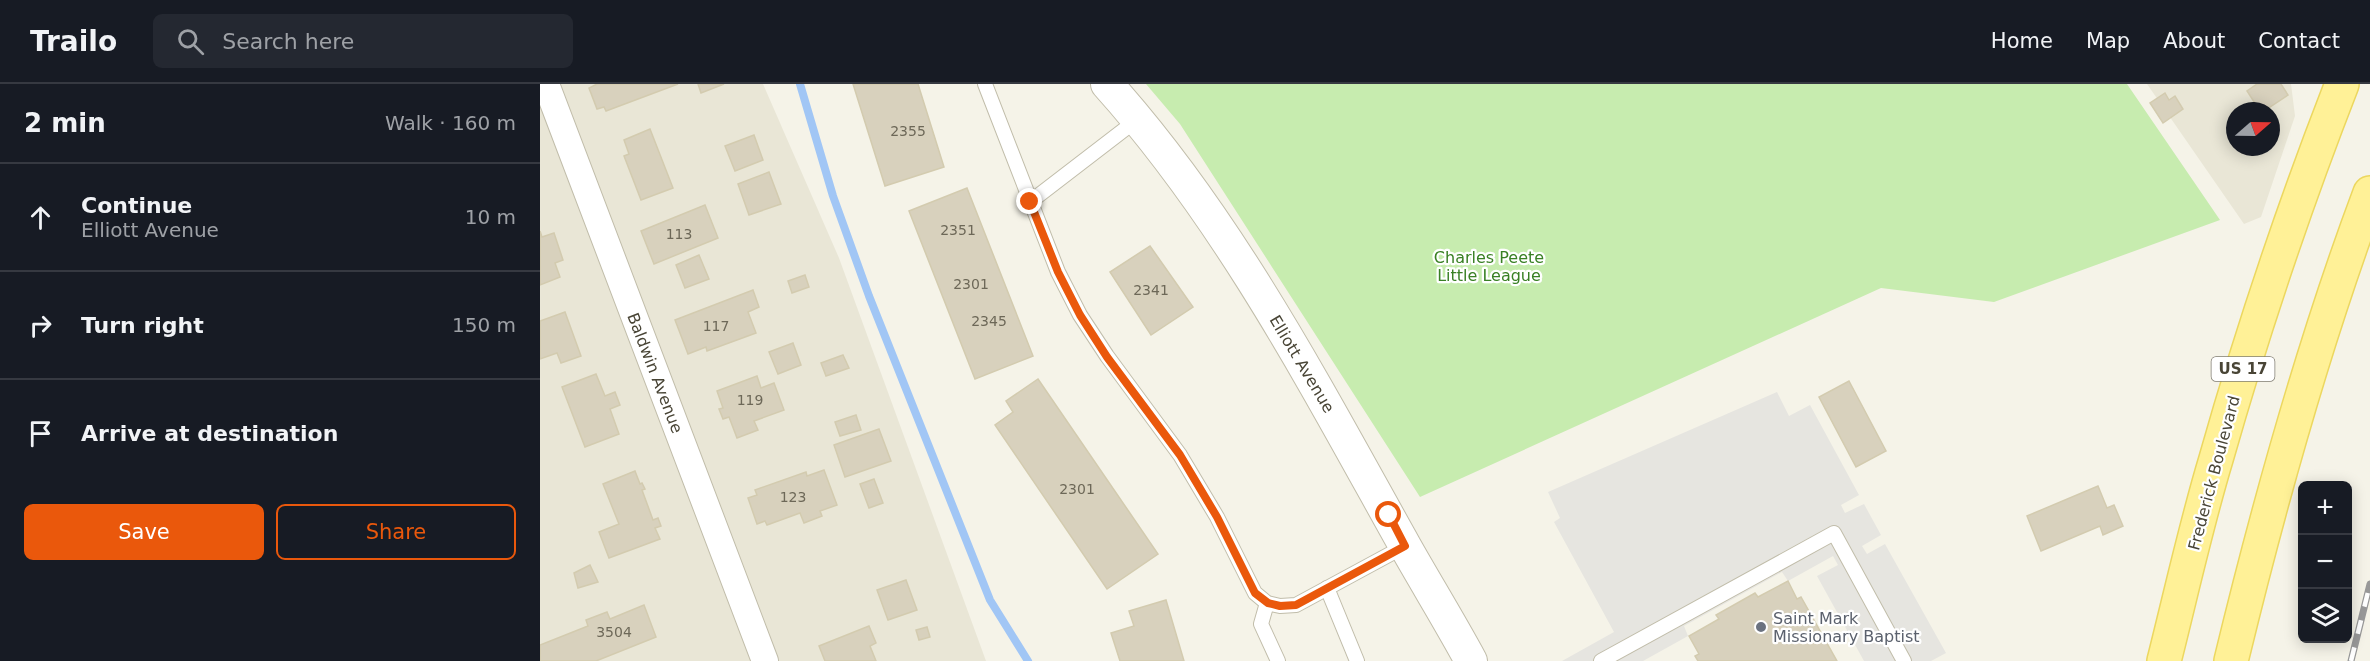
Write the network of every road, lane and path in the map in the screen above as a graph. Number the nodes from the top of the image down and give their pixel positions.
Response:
1 (546, 84) edge
2 (985, 84) edge
3 (1107, 84) edge
4 (2342, 84) edge
5 (1138, 118) junction
6 (2370, 193) edge
7 (1030, 202) junction
8 (1405, 546) junction
9 (1327, 588) junction
10 (1268, 603) junction
11 (754, 634) junction
12 (749, 661) edge
13 (765, 661) edge
14 (1278, 661) edge
15 (1357, 661) edge
16 (1471, 661) edge
17 (1601, 661) edge
18 (1904, 661) edge
19 (2164, 661) edge
20 (2232, 661) edge

1 - 11 street, Baldwin Avenue
2 - 7 lane
3 - 5 street, Elliott Avenue
4 - 19 main road, Frederick Boulevard / US 17
5 - 7 lane
5 - 8 street, Elliott Avenue
6 - 20 main road
7 - 10 lane
8 - 9 lane
8 - 16 street, Elliott Avenue
9 - 10 lane
9 - 15 lane
10 - 14 lane
11 - 12 street
11 - 13 street, Baldwin Avenue
17 - 18 lane

